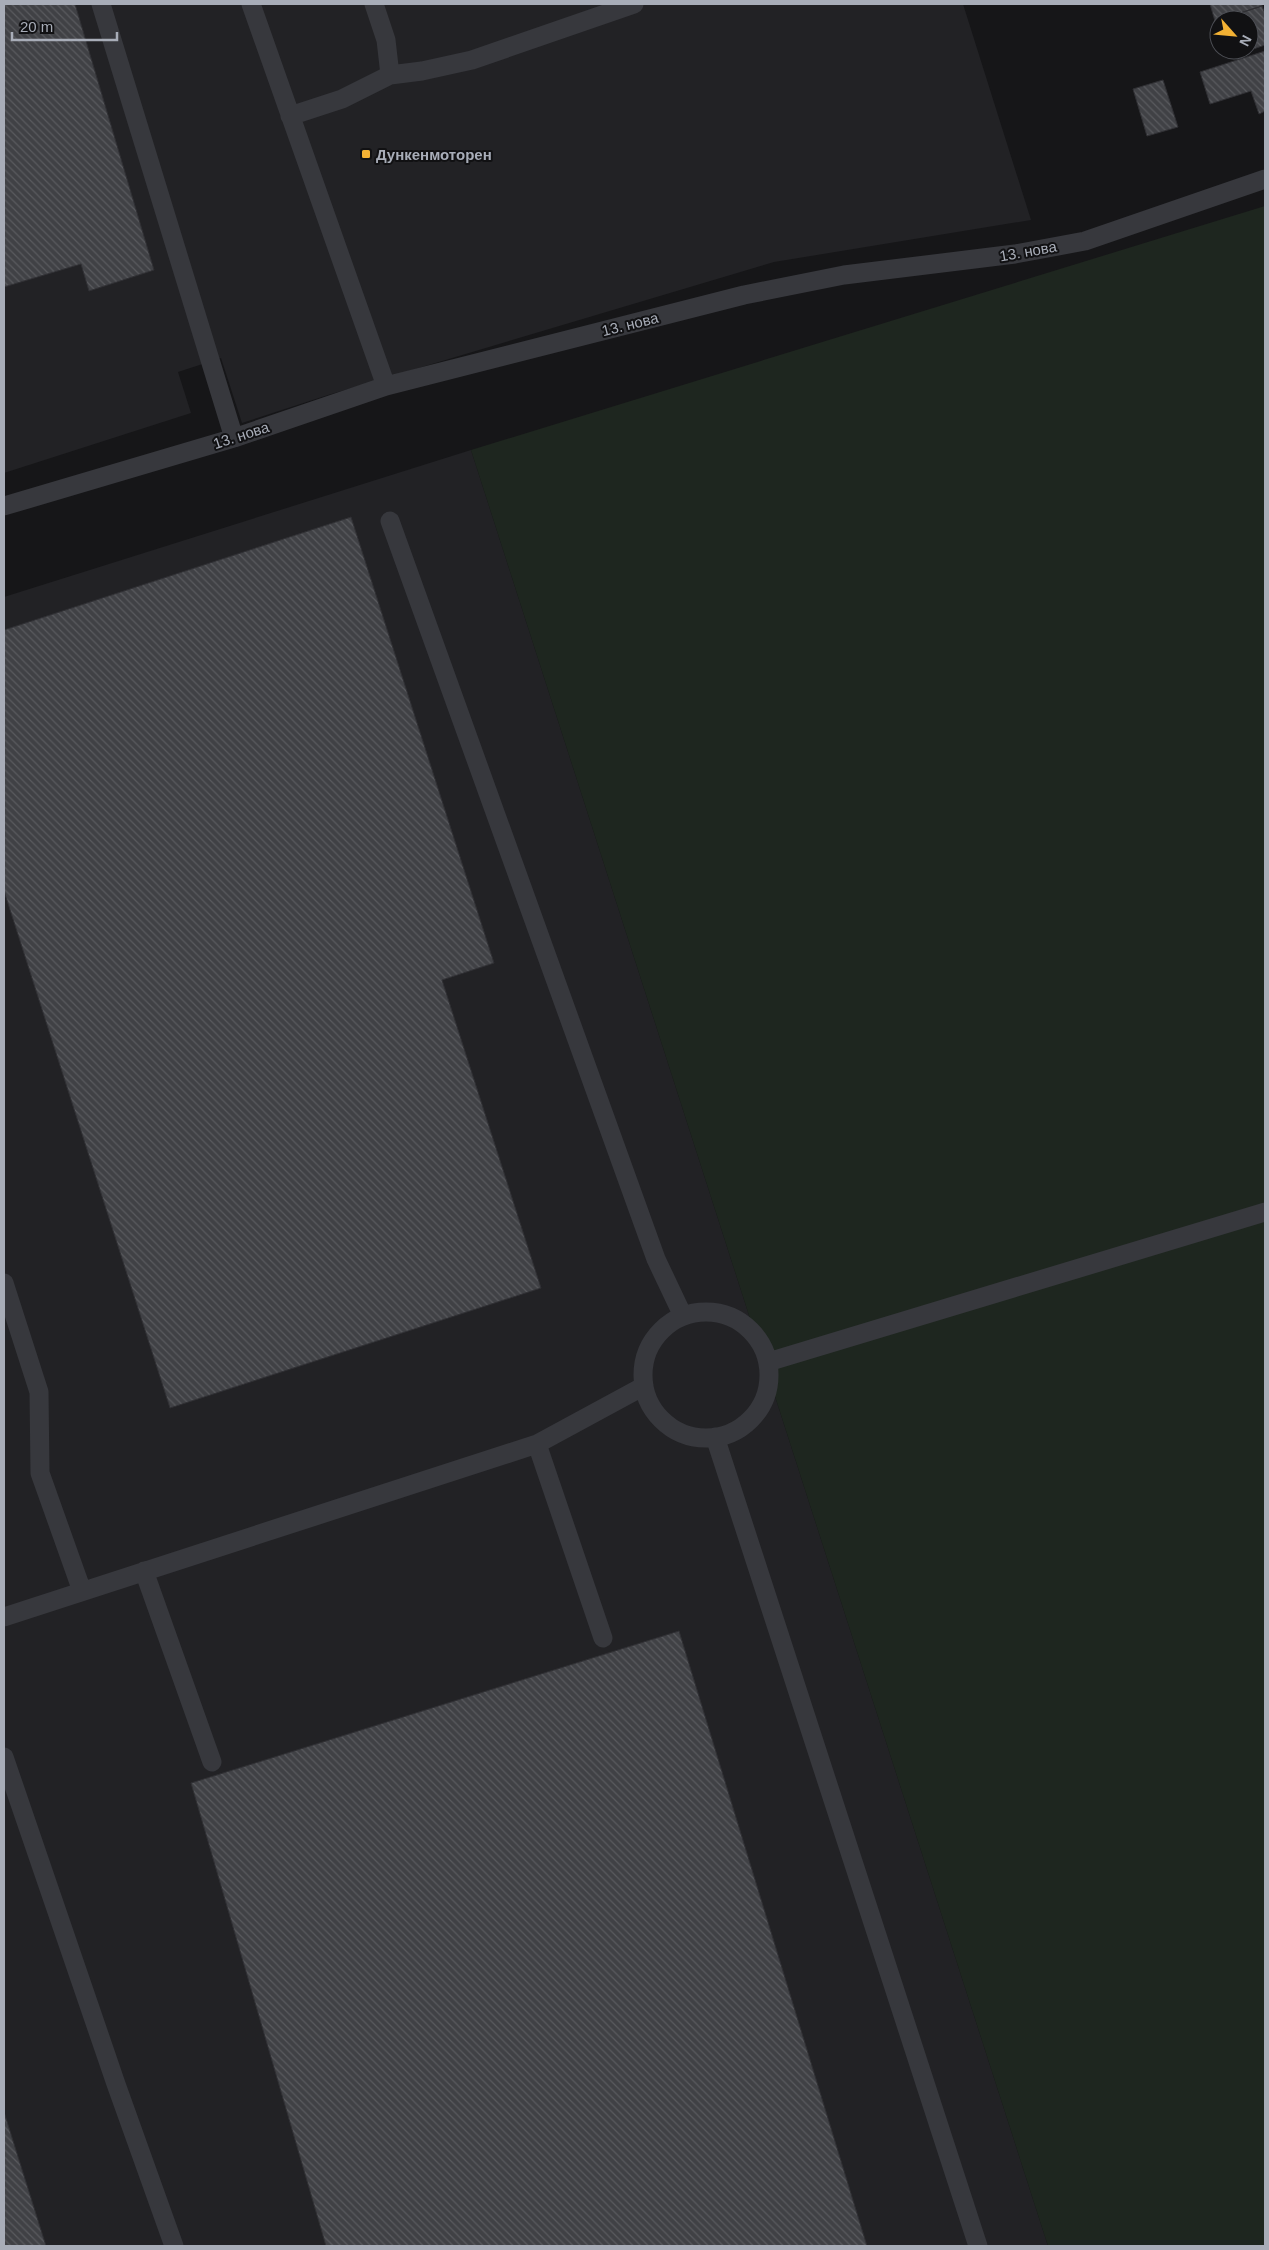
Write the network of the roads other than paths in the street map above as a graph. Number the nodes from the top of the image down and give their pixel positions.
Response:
1 (101, 4) edge
2 (251, 4) edge
3 (374, 4) edge
4 (634, 4) edge
5 (390, 75) junction
6 (290, 116) junction
7 (1265, 179) edge
8 (386, 386) junction
9 (234, 438) junction
10 (4, 506) edge
11 (390, 521) dead end
12 (1265, 1212) edge
13 (4, 1283) edge
14 (683, 1316) junction
15 (768, 1362) junction
16 (644, 1386) junction
17 (715, 1437) junction
18 (537, 1444) junction
19 (144, 1571) junction
20 (82, 1591) junction
21 (4, 1616) edge
22 (603, 1638) dead end
23 (4, 1757) edge
24 (212, 1762) dead end
25 (174, 2246) edge
26 (978, 2246) edge

1 - 9 lane
2 - 6 lane
3 - 5 lane
4 - 5 lane
5 - 6 lane
6 - 8 lane
7 - 8 lane, 13. нова
8 - 9 lane, 13. нова
9 - 10 lane, 13. нова
11 - 14 lane
12 - 15 lane
13 - 20 lane
14 - 15 lane
14 - 16 lane
15 - 17 lane
16 - 17 lane
16 - 18 lane
17 - 26 lane
18 - 19 lane
18 - 22 lane
19 - 20 lane
19 - 24 lane
20 - 21 lane
23 - 25 lane

